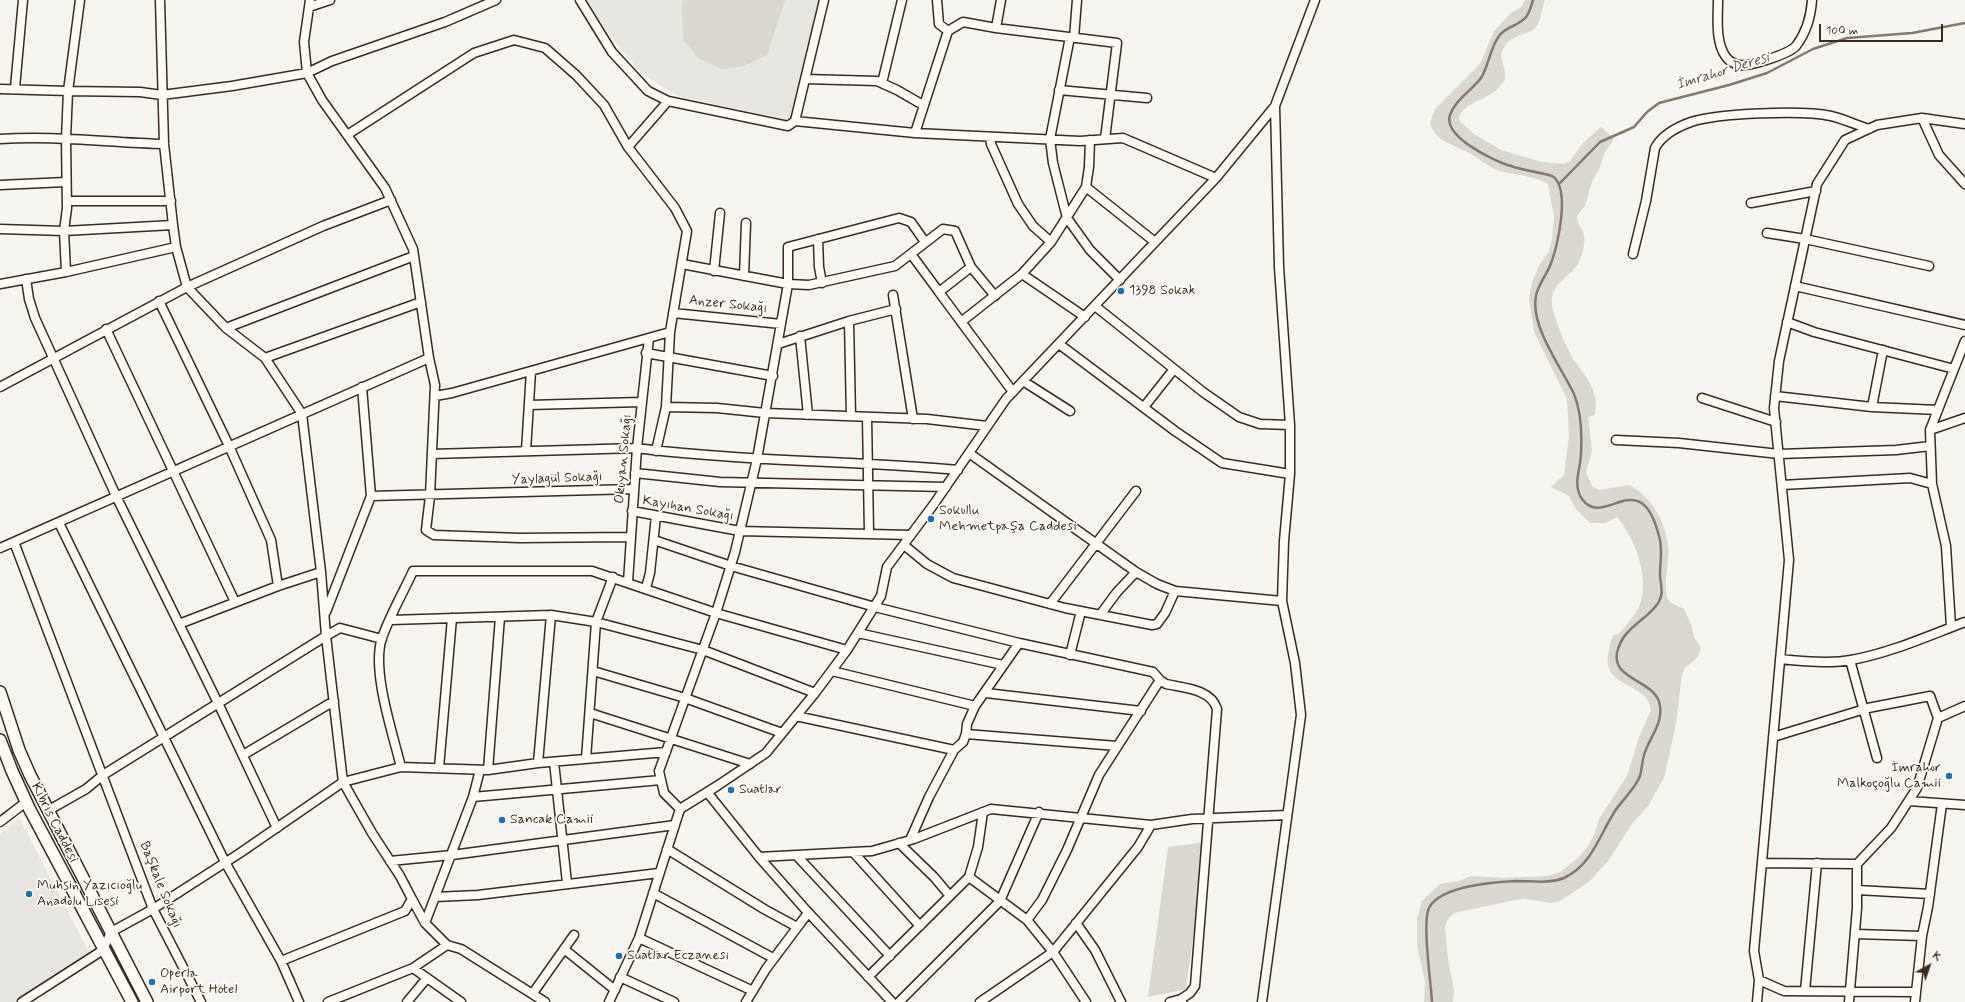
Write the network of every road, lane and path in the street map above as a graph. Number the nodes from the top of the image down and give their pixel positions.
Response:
1 (23, 0) edge
2 (80, 0) edge
3 (160, 0) edge
4 (330, 0) edge
5 (496, 0) edge
6 (580, 0) edge
7 (824, 0) edge
8 (902, 0) edge
9 (937, 0) edge
10 (1001, 0) edge
11 (1077, 0) edge
12 (1315, 0) edge
13 (1718, 0) edge
14 (1812, 0) edge
15 (309, 4) edge
16 (996, 28) junction
17 (948, 31) junction
18 (1072, 38) junction
19 (307, 73) junction
20 (805, 79) junction
21 (882, 83) junction
22 (15, 88) junction
23 (0, 89) edge
24 (1059, 90) junction
25 (68, 92) junction
26 (162, 95) junction
27 (1110, 95) junction
28 (1147, 98) dead end
29 (668, 101) junction
30 (923, 105) junction
31 (1275, 106) junction
32 (1922, 118) junction
33 (795, 121) junction
34 (1965, 124) edge
35 (1868, 129) junction
36 (915, 133) junction
37 (347, 135) junction
38 (990, 138) junction
39 (0, 139) edge
40 (66, 139) junction
41 (1050, 139) junction
42 (1105, 139) junction
43 (1090, 140) junction
44 (164, 144) junction
45 (628, 147) junction
46 (1216, 178) junction
47 (66, 182) junction
48 (1965, 184) edge
49 (0, 185) edge
50 (1086, 187) junction
51 (1816, 191) junction
52 (391, 200) junction
53 (66, 201) junction
54 (171, 201) junction
55 (1751, 203) dead end
56 (720, 213) dead end
57 (1067, 218) junction
58 (746, 223) dead end
59 (173, 225) junction
60 (0, 229) edge
61 (64, 232) junction
62 (1767, 233) dead end
63 (818, 239) junction
64 (1805, 239) junction
65 (925, 242) junction
66 (1051, 242) junction
67 (1156, 242) junction
68 (176, 247) junction
69 (911, 254) junction
70 (1634, 254) dead end
71 (414, 256) junction
72 (682, 264) junction
73 (1929, 266) dead end
74 (971, 267) junction
75 (714, 271) junction
76 (66, 272) junction
77 (1022, 274) junction
78 (744, 276) junction
79 (26, 279) junction
80 (1120, 280) junction
81 (822, 282) junction
82 (0, 284) edge
83 (788, 284) junction
84 (187, 286) junction
85 (1795, 286) junction
86 (939, 292) junction
87 (893, 295) dead end
88 (995, 296) junction
89 (159, 301) junction
90 (421, 302) junction
91 (1095, 306) junction
92 (896, 309) junction
93 (673, 313) junction
94 (1085, 317) junction
95 (849, 321) junction
96 (961, 322) junction
97 (1787, 322) junction
98 (781, 324) junction
99 (1965, 325) edge
100 (226, 328) junction
101 (106, 329) junction
102 (670, 332) junction
103 (800, 336) junction
104 (649, 338) junction
105 (1965, 341) edge
106 (778, 344) junction
107 (1059, 344) junction
108 (1883, 350) junction
109 (646, 353) junction
110 (669, 357) junction
111 (264, 358) junction
112 (429, 358) junction
113 (54, 359) junction
114 (1174, 369) junction
115 (1954, 369) junction
116 (531, 371) junction
117 (772, 376) junction
118 (1023, 381) junction
119 (0, 387) edge
120 (362, 387) junction
121 (1013, 392) junction
122 (435, 396) junction
123 (1776, 396) junction
124 (1702, 398) dead end
125 (641, 402) junction
126 (529, 405) junction
127 (666, 407) junction
128 (1144, 407) junction
129 (1872, 407) junction
130 (1938, 410) junction
131 (1070, 411) dead end
132 (765, 413) junction
133 (302, 414) junction
134 (808, 415) junction
135 (851, 416) junction
136 (867, 417) junction
137 (1965, 418) edge
138 (913, 419) junction
139 (1776, 422) junction
140 (1290, 424) junction
141 (987, 426) junction
142 (1930, 430) junction
143 (1616, 440) dead end
144 (229, 446) junction
145 (1930, 446) junction
146 (637, 448) junction
147 (526, 451) junction
148 (656, 451) junction
149 (969, 453) junction
150 (432, 454) junction
151 (1779, 454) junction
152 (757, 459) junction
153 (867, 463) junction
154 (958, 470) junction
155 (173, 471) junction
156 (635, 473) junction
157 (1290, 474) junction
158 (751, 482) junction
159 (1932, 484) junction
160 (867, 485) junction
161 (1782, 485) junction
162 (946, 487) junction
163 (634, 489) junction
164 (1136, 491) dead end
165 (372, 496) junction
166 (430, 496) junction
167 (117, 498) junction
168 (632, 512) junction
169 (656, 516) junction
170 (59, 523) junction
171 (740, 531) junction
172 (869, 533) junction
173 (911, 535) junction
174 (631, 537) junction
175 (654, 540) junction
176 (14, 542) junction
177 (1097, 543) junction
178 (904, 544) junction
179 (0, 548) edge
180 (731, 566) junction
181 (321, 572) junction
182 (1136, 572) junction
183 (613, 577) junction
184 (628, 582) junction
185 (278, 586) junction
186 (646, 588) junction
187 (1175, 591) junction
188 (1282, 601) junction
189 (235, 602) junction
190 (1050, 604) junction
191 (875, 607) junction
192 (1081, 611) junction
193 (716, 613) junction
194 (324, 614) junction
195 (551, 615) junction
196 (1100, 615) junction
197 (500, 617) junction
198 (452, 618) junction
199 (391, 620) junction
200 (596, 622) junction
201 (1965, 622) edge
202 (179, 624) junction
203 (1951, 627) junction
204 (858, 633) junction
205 (326, 636) junction
206 (382, 639) junction
207 (1019, 643) junction
208 (703, 650) junction
209 (847, 650) junction
210 (1070, 655) junction
211 (1780, 659) junction
212 (1850, 660) junction
213 (1003, 666) junction
214 (592, 671) junction
215 (832, 671) junction
216 (1160, 680) junction
217 (0, 692) edge
218 (815, 693) junction
219 (986, 693) junction
220 (685, 698) junction
221 (334, 701) junction
222 (218, 703) junction
223 (975, 706) junction
224 (1965, 706) edge
225 (1863, 710) junction
226 (1141, 711) junction
227 (590, 713) junction
228 (796, 716) junction
229 (1938, 718) junction
230 (782, 733) junction
231 (966, 734) junction
232 (1773, 737) junction
233 (163, 738) junction
234 (671, 738) junction
235 (0, 740) edge
236 (1117, 746) junction
237 (954, 750) junction
238 (666, 752) junction
239 (243, 755) junction
240 (1877, 758) dead end
241 (586, 759) junction
242 (554, 762) junction
243 (538, 763) junction
244 (750, 764) junction
245 (401, 767) junction
246 (439, 768) junction
247 (484, 770) junction
248 (104, 775) junction
249 (661, 780) junction
250 (343, 782) junction
251 (558, 789) junction
252 (707, 792) junction
253 (473, 797) junction
254 (1909, 801) junction
255 (26, 802) junction
256 (1942, 804) junction
257 (1965, 805) edge
258 (680, 809) junction
259 (49, 810) junction
260 (983, 812) junction
261 (1039, 812) junction
262 (1287, 815) junction
263 (1081, 816) junction
264 (1209, 818) junction
265 (0, 822) edge
266 (675, 825) junction
267 (1151, 825) junction
268 (277, 828) junction
269 (564, 840) junction
270 (910, 840) junction
271 (899, 843) junction
272 (667, 849) junction
273 (853, 852) junction
274 (452, 854) junction
275 (797, 856) junction
276 (759, 858) junction
277 (390, 860) junction
278 (225, 862) junction
279 (1762, 863) junction
280 (1817, 863) junction
281 (1857, 864) junction
282 (659, 873) junction
283 (969, 877) junction
284 (567, 883) junction
285 (1857, 890) junction
286 (653, 893) junction
287 (1930, 894) junction
288 (950, 896) junction
289 (435, 897) junction
290 (412, 899) junction
291 (1000, 901) junction
292 (153, 909) junction
293 (808, 913) junction
294 (1027, 920) junction
295 (425, 923) junction
296 (1076, 923) junction
297 (920, 926) junction
298 (797, 927) junction
299 (110, 932) junction
300 (1855, 934) junction
301 (574, 935) dead end
302 (1922, 936) junction
303 (639, 938) junction
304 (447, 945) junction
305 (564, 948) junction
306 (103, 950) junction
307 (1053, 952) junction
308 (890, 956) junction
309 (774, 958) junction
310 (281, 961) junction
311 (413, 968) junction
312 (868, 977) junction
313 (427, 978) junction
314 (620, 978) junction
315 (1759, 980) junction
316 (615, 990) junction
317 (753, 991) junction
318 (1805, 991) junction
319 (1851, 991) junction
320 (1916, 992) junction
321 (533, 994) junction
322 (338, 1000) edge
323 (1182, 1001) edge
324 (22, 1002) edge
325 (132, 1002) edge
326 (147, 1002) edge
327 (201, 1002) edge
328 (299, 1002) edge
329 (328, 1002) edge
330 (407, 1002) edge
331 (462, 1002) edge
332 (545, 1002) edge
333 (609, 1002) edge
334 (674, 1002) edge
335 (746, 1002) edge
336 (892, 1002) edge
337 (898, 1002) edge
338 (980, 1002) edge
339 (1086, 1002) edge
340 (1121, 1002) edge
341 (1170, 1002) edge
342 (1262, 1002) edge
343 (1757, 1002) edge
344 (1849, 1002) edge
345 (1915, 1002) edge

1 - 22 street
2 - 25 street
3 - 26 street
4 - 15 street
5 - 19 street
6 - 29 street
7 - 20 street
8 - 21 street
9 - 17 street
10 - 16 street
11 - 18 street
12 - 31 street
13 - 14 street
15 - 19 street
16 - 17 street
16 - 18 street
17 - 30 street
18 - 24 street
18 - 27 street
19 - 26 street
19 - 37 street
20 - 21 street
20 - 33 street
21 - 30 street
22 - 23 street
22 - 25 street
24 - 27 street
24 - 41 street
25 - 26 street
25 - 40 street
26 - 44 street
27 - 28 street
27 - 42 street
29 - 33 street
29 - 45 street
30 - 36 street
31 - 46 street
31 - 140 street
32 - 34 street
32 - 35 street
32 - 48 street
33 - 36 street
35 - 51 street
35 - 70 street
36 - 38 street
37 - 45 street
37 - 52 street
38 - 41 street
38 - 66 street
39 - 40 street
40 - 44 street
40 - 47 street
41 - 43 street
41 - 57 street
42 - 43 street
42 - 46 street
43 - 50 street
44 - 54 street
45 - 72 street
46 - 67 street
47 - 49 street
47 - 53 street
50 - 57 street
50 - 67 street
51 - 55 street
51 - 64 street
52 - 71 street
52 - 84 street
53 - 54 street
53 - 61 street
54 - 59 street
56 - 75 street
57 - 66 street
57 - 80 street
58 - 78 street
59 - 61 street
59 - 68 street
60 - 61 street
61 - 76 street
62 - 64 street
63 - 65 street
63 - 81 street
63 - 83 street
64 - 73 street
64 - 85 street
65 - 69 street
65 - 74 street
66 - 77 street
67 - 80 street
68 - 76 street
68 - 84 street
69 - 81 street
69 - 86 street
71 - 90 street
71 - 100 street
72 - 75 street
72 - 93 street
74 - 86 street
74 - 88 street
75 - 78 street
76 - 79 street
77 - 88 street
77 - 94 street
78 - 83 street
79 - 82 street
79 - 113 street
80 - 91 street
81 - 83 street
83 - 98 street
84 - 89 street
84 - 100 street
85 - 97 street
85 - 99 street
86 - 96 street
87 - 92 street
88 - 96 street
89 - 101 street
89 - 144 street
90 - 111 street
90 - 112 street
91 - 94 street
91 - 114 street
92 - 95 street
92 - 138 street
93 - 98 street, Anzer Sokağı
93 - 102 street
94 - 107 street
95 - 103 street
95 - 135 street
96 - 121 street
97 - 108 street
97 - 123 street
98 - 106 street
100 - 111 street
101 - 113 street
101 - 155 street
102 - 104 street
102 - 110 street
103 - 106 street
103 - 134 street
104 - 109 street, Okuyan Sokağı
104 - 116 street
105 - 115 street
106 - 117 street
107 - 118 street
107 - 128 street
108 - 115 street
108 - 129 street
109 - 110 street
109 - 125 street, Okuyan Sokağı
110 - 117 street
110 - 127 street
111 - 133 street
112 - 120 street
112 - 122 street
113 - 119 street
113 - 167 street
114 - 128 street
114 - 140 street
115 - 130 street
116 - 122 street
116 - 126 street
117 - 132 street
118 - 121 street
118 - 131 street
120 - 133 street
120 - 165 street
121 - 141 street
122 - 150 street
123 - 129 street
123 - 139 street
124 - 139 street
125 - 126 street
125 - 146 street, Okuyan Sokağı
126 - 147 street
127 - 132 street
127 - 148 street
128 - 157 street
129 - 130 street
130 - 142 street
132 - 134 street
132 - 152 street
133 - 144 street
133 - 181 street
134 - 135 street
135 - 136 street
136 - 138 street
136 - 153 street
137 - 142 street
138 - 141 street
139 - 151 street
140 - 157 street
141 - 149 street
142 - 145 street
143 - 151 street
144 - 155 street
144 - 185 street
145 - 151 street
145 - 159 street
146 - 147 street
146 - 148 street
146 - 156 street, Okuyan Sokağı
147 - 150 street
148 - 152 street
149 - 154 street
149 - 177 street
150 - 166 street
151 - 161 street
152 - 153 street
152 - 158 street
153 - 154 street
153 - 160 street
154 - 162 street
155 - 167 street
155 - 189 street
156 - 158 street
156 - 163 street, Okuyan Sokağı
157 - 188 street
158 - 160 street
158 - 171 street
159 - 161 street
159 - 203 street
160 - 162 street
160 - 172 street
161 - 211 street
162 - 173 street
163 - 166 street, Yaylagül Sokağı
163 - 168 street, Okuyan Sokağı
164 - 177 street
165 - 166 street, Yaylagül Sokağı
165 - 194 street
166 - 174 street
167 - 170 street
167 - 202 street
168 - 169 street, Kayıhan Sokağı
168 - 174 street, Okuyan Sokağı
169 - 171 street, Kayıhan Sokağı
169 - 175 street
170 - 176 street
170 - 233 street
171 - 172 street, Kayıhan Sokağı
171 - 180 street
172 - 173 street, Kayıhan Sokağı
173 - 178 street
174 - 184 street, Okuyan Sokağı
175 - 180 street
175 - 186 street
176 - 179 street
176 - 248 street, Başkale Sokağı
177 - 182 street
177 - 190 street
178 - 190 street
178 - 191 street
180 - 191 street
180 - 193 street
181 - 185 street
181 - 194 street
182 - 187 street
182 - 196 street
183 - 184 street
183 - 199 street
183 - 200 street
184 - 186 street
185 - 189 street
186 - 193 street
187 - 188 street
187 - 196 street
188 - 262 street
189 - 202 street
190 - 192 street
191 - 204 street
191 - 207 street
192 - 196 street
192 - 210 street
193 - 208 street
193 - 209 street
194 - 205 street
195 - 197 street
195 - 200 street
195 - 243 street
197 - 198 street
197 - 247 street
198 - 199 street
198 - 246 street
199 - 206 street
200 - 208 street
200 - 214 street
201 - 203 street
202 - 222 street
203 - 212 street
204 - 209 street
204 - 213 street
205 - 206 street
205 - 221 street
205 - 222 street
206 - 245 street
207 - 210 street
207 - 213 street
208 - 218 street
208 - 220 street
209 - 215 street
210 - 216 street
211 - 212 street
211 - 232 street
212 - 225 street
213 - 219 street
214 - 220 street
214 - 227 street
215 - 218 street
215 - 223 street
216 - 226 street
216 - 264 street
217 - 259 main road
218 - 228 street
219 - 223 street
219 - 226 street
220 - 230 street
220 - 234 street
221 - 239 street
221 - 250 street
222 - 233 street
222 - 239 street
223 - 231 street
224 - 229 street
225 - 229 street
225 - 232 street
225 - 240 street
226 - 236 street
227 - 234 street
227 - 241 street
228 - 230 street
228 - 237 street
229 - 254 street
230 - 244 street
231 - 236 street
231 - 237 street
232 - 279 street
233 - 248 street
233 - 278 street
234 - 238 street
234 - 244 street
235 - 255 main road, Kıbrıs Caddesi
236 - 263 street
237 - 270 street
238 - 241 street
238 - 249 street
239 - 268 street
241 - 242 street
242 - 243 street
242 - 251 street
243 - 247 street
244 - 252 street
245 - 246 street
245 - 250 street
246 - 247 street
247 - 253 street
248 - 259 street
248 - 292 street, Başkale Sokağı
249 - 251 street
249 - 258 street
250 - 268 street
250 - 277 street
251 - 253 street
251 - 269 street
252 - 258 street
252 - 276 street
253 - 274 street
254 - 256 street
254 - 281 street
255 - 265 street
255 - 306 main road, Kıbrıs Caddesi
256 - 257 street
256 - 287 street
258 - 266 street
259 - 299 main road
260 - 261 street
260 - 270 street
260 - 283 street
261 - 263 street
261 - 291 street
262 - 264 street
262 - 342 street
263 - 267 street
263 - 294 street
264 - 267 street
264 - 323 street
266 - 269 street
266 - 272 street
267 - 296 street
268 - 278 street
269 - 274 street
269 - 284 street
270 - 271 street
271 - 273 street
271 - 288 street
272 - 282 street
272 - 298 street
273 - 275 street
273 - 297 street
274 - 277 street
274 - 289 street
275 - 276 street
275 - 308 street
276 - 293 street
277 - 290 street
278 - 292 street
278 - 310 street
279 - 280 street
279 - 315 street
280 - 281 street
280 - 318 street
281 - 285 street
282 - 284 street
282 - 286 street
283 - 288 street
283 - 291 street
284 - 289 street
285 - 287 street
285 - 300 street
286 - 303 street
286 - 309 street
287 - 302 street
288 - 297 street
289 - 295 street
290 - 295 street
290 - 310 street
291 - 294 street
291 - 337 street
292 - 299 street
292 - 327 street, Başkale Sokağı
293 - 298 street
293 - 312 street
294 - 307 street
295 - 304 street
296 - 307 street
296 - 340 street
297 - 308 street
298 - 309 street
299 - 306 street
299 - 326 main road
300 - 302 street
300 - 319 street
301 - 305 street
302 - 320 street
303 - 314 street
303 - 317 street
304 - 311 street
304 - 321 street
305 - 316 street
305 - 321 street
306 - 324 street
306 - 325 main road, Kıbrıs Caddesi
307 - 338 street
307 - 339 street
308 - 312 street
309 - 317 street
310 - 328 street
311 - 313 street
311 - 322 street
312 - 336 street
313 - 330 street
313 - 331 street
314 - 316 street
314 - 334 street
315 - 318 street
315 - 343 street
316 - 333 street
317 - 335 street
318 - 319 street
319 - 320 street
319 - 344 street
320 - 345 street
321 - 332 street
322 - 329 street
323 - 341 street

